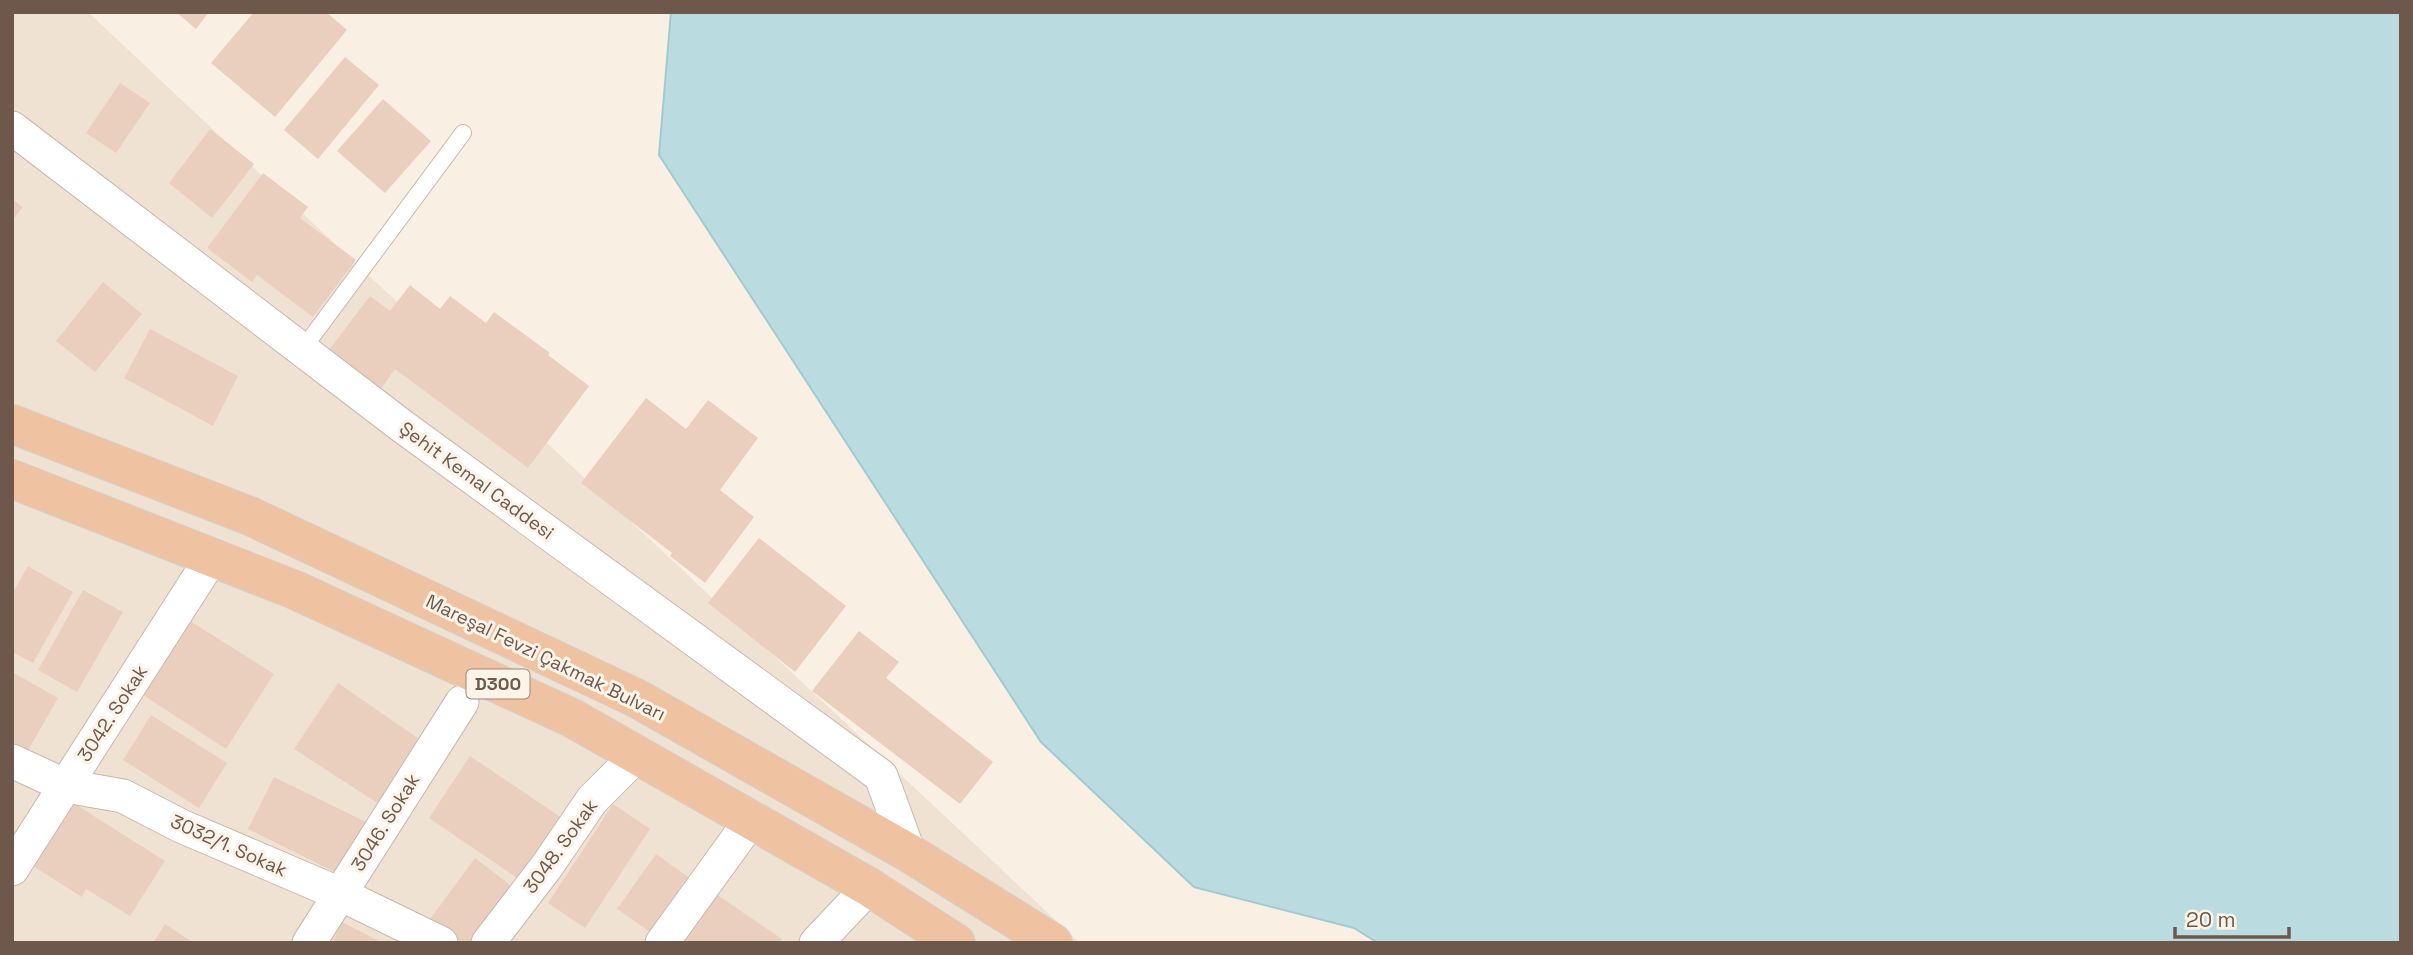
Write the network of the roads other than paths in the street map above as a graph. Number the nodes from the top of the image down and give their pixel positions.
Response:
1 (12, 128) edge
2 (463, 133) dead end
3 (302, 350) junction
4 (12, 424) edge
5 (12, 478) edge
6 (212, 557) junction
7 (461, 702) dead end
8 (637, 755) junction
9 (12, 761) edge
10 (66, 786) junction
11 (751, 820) junction
12 (909, 853) junction
13 (12, 869) edge
14 (869, 887) junction
15 (340, 894) junction
16 (309, 943) edge
17 (442, 943) edge
18 (488, 943) edge
19 (662, 943) edge
20 (816, 943) edge
21 (956, 943) edge
22 (1053, 943) edge

1 - 3 street, Şehit Kemal Caddesi
2 - 3 lane
3 - 12 street, Şehit Kemal Caddesi
4 - 12 highway, Mareşal Fevzi Çakmak Bulvarı / D300
5 - 6 highway, D300
6 - 8 highway, D300
6 - 10 street, 3042. Sokak
7 - 15 street, 3046. Sokak
8 - 11 highway, D300
8 - 18 street, 3048. Sokak
9 - 10 street, 3032/1. Sokak
10 - 13 street, 3042. Sokak
10 - 15 street, 3032/1. Sokak
11 - 14 highway, D300
11 - 19 street
12 - 22 highway, Mareşal Fevzi Çakmak Bulvarı / D300
14 - 20 street
14 - 21 highway, D300
15 - 16 street, 3046. Sokak
15 - 17 street, 3032/1. Sokak

